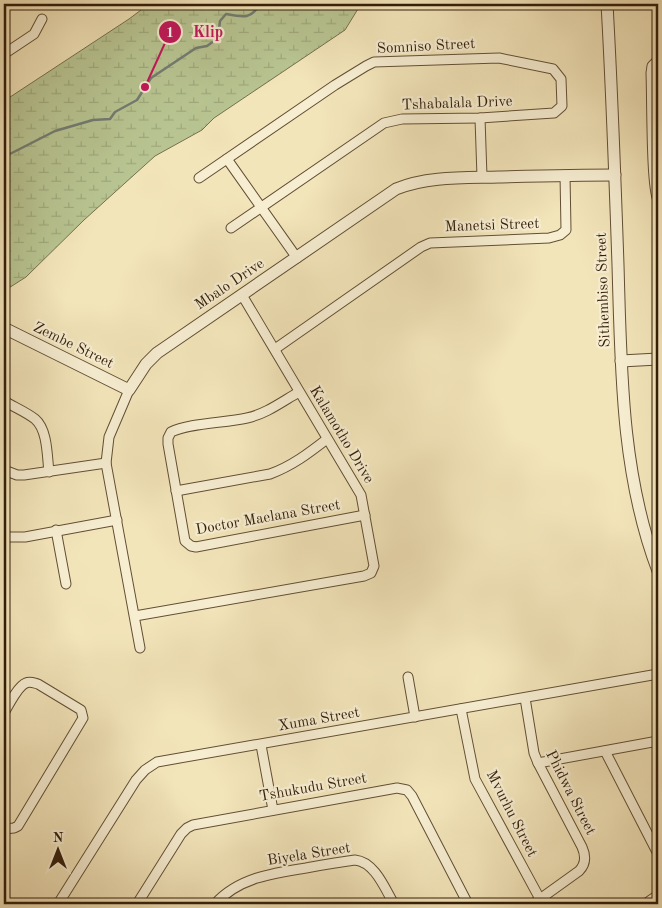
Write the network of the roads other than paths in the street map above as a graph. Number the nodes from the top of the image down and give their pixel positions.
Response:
1 (607, 4) edge
2 (42, 19) dead end
3 (4, 54) edge
4 (658, 60) edge
5 (558, 110) joint
6 (480, 118) junction
7 (227, 159) junction
8 (565, 175) junction
9 (615, 175) junction
10 (482, 177) junction
11 (199, 178) dead end
12 (658, 200) edge
13 (262, 206) junction
14 (231, 228) dead end
15 (297, 258) junction
16 (658, 271) edge
17 (242, 295) junction
18 (658, 296) edge
19 (4, 328) edge
20 (275, 349) junction
21 (658, 359) edge
22 (621, 361) junction
23 (129, 390) junction
24 (299, 392) junction
25 (4, 401) edge
26 (327, 439) junction
27 (106, 463) junction
28 (4, 470) edge
29 (49, 472) junction
30 (176, 491) junction
31 (365, 515) junction
32 (117, 520) junction
33 (56, 530) junction
34 (4, 536) edge
35 (658, 571) edge
36 (66, 584) dead end
37 (135, 616) junction
38 (140, 648) dead end
39 (658, 674) edge
40 (408, 677) dead end
41 (525, 698) junction
42 (461, 709) junction
43 (4, 713) edge
44 (416, 717) junction
45 (658, 741) edge
46 (261, 745) junction
47 (605, 751) junction
48 (538, 763) junction
49 (273, 810) junction
50 (4, 829) edge
51 (658, 854) edge
52 (658, 895) edge
53 (536, 902) edge
54 (58, 904) edge
55 (137, 904) edge
56 (214, 904) edge
57 (394, 904) edge
58 (468, 904) edge
59 (645, 904) edge

1 - 9 street, Sithembiso Street
2 - 3 street
4 - 12 street
5 - 6 street, Tshabalala Drive
5 - 7 street, Somniso Street
6 - 10 street
6 - 13 street, Tshabalala Drive
7 - 11 street, Somniso Street
7 - 13 street
8 - 9 street, Mbalo Drive
8 - 10 street, Mbalo Drive
8 - 20 street, Manetsi Street
9 - 22 street, Sithembiso Street
10 - 15 street, Mbalo Drive
13 - 14 street, Tshabalala Drive
13 - 15 street
15 - 17 street, Mbalo Drive
16 - 18 street
17 - 20 street, Kalamotho Drive
17 - 23 street, Mbalo Drive
19 - 23 street, Zembe Street
20 - 24 street, Kalamotho Drive
21 - 22 street
22 - 35 street, Sithembiso Street
23 - 27 street, Mbalo Drive
24 - 26 street, Kalamotho Drive
24 - 30 street, Doctor Maelana Street
25 - 29 street
26 - 30 street
26 - 31 street, Kalamotho Drive
27 - 29 street
27 - 32 street, Mbalo Drive
28 - 29 street
30 - 31 street, Doctor Maelana Street
31 - 37 street, Kalamotho Drive
32 - 33 street
32 - 37 street, Mbalo Drive
33 - 34 street
33 - 36 street
37 - 38 street, Mbalo Drive
39 - 41 street, Xuma Street
40 - 44 street
41 - 42 street, Xuma Street
41 - 48 street, Phidwa Street
42 - 44 street, Xuma Street
42 - 53 street, Mvurhu Street
43 - 50 street
44 - 46 street, Xuma Street
45 - 47 street
46 - 49 street
46 - 54 street, Xuma Street
47 - 48 street
47 - 51 street
48 - 53 street, Phidwa Street
49 - 55 street, Tshukudu Street
49 - 58 street, Tshukudu Street
52 - 59 street
56 - 57 street, Biyela Street

